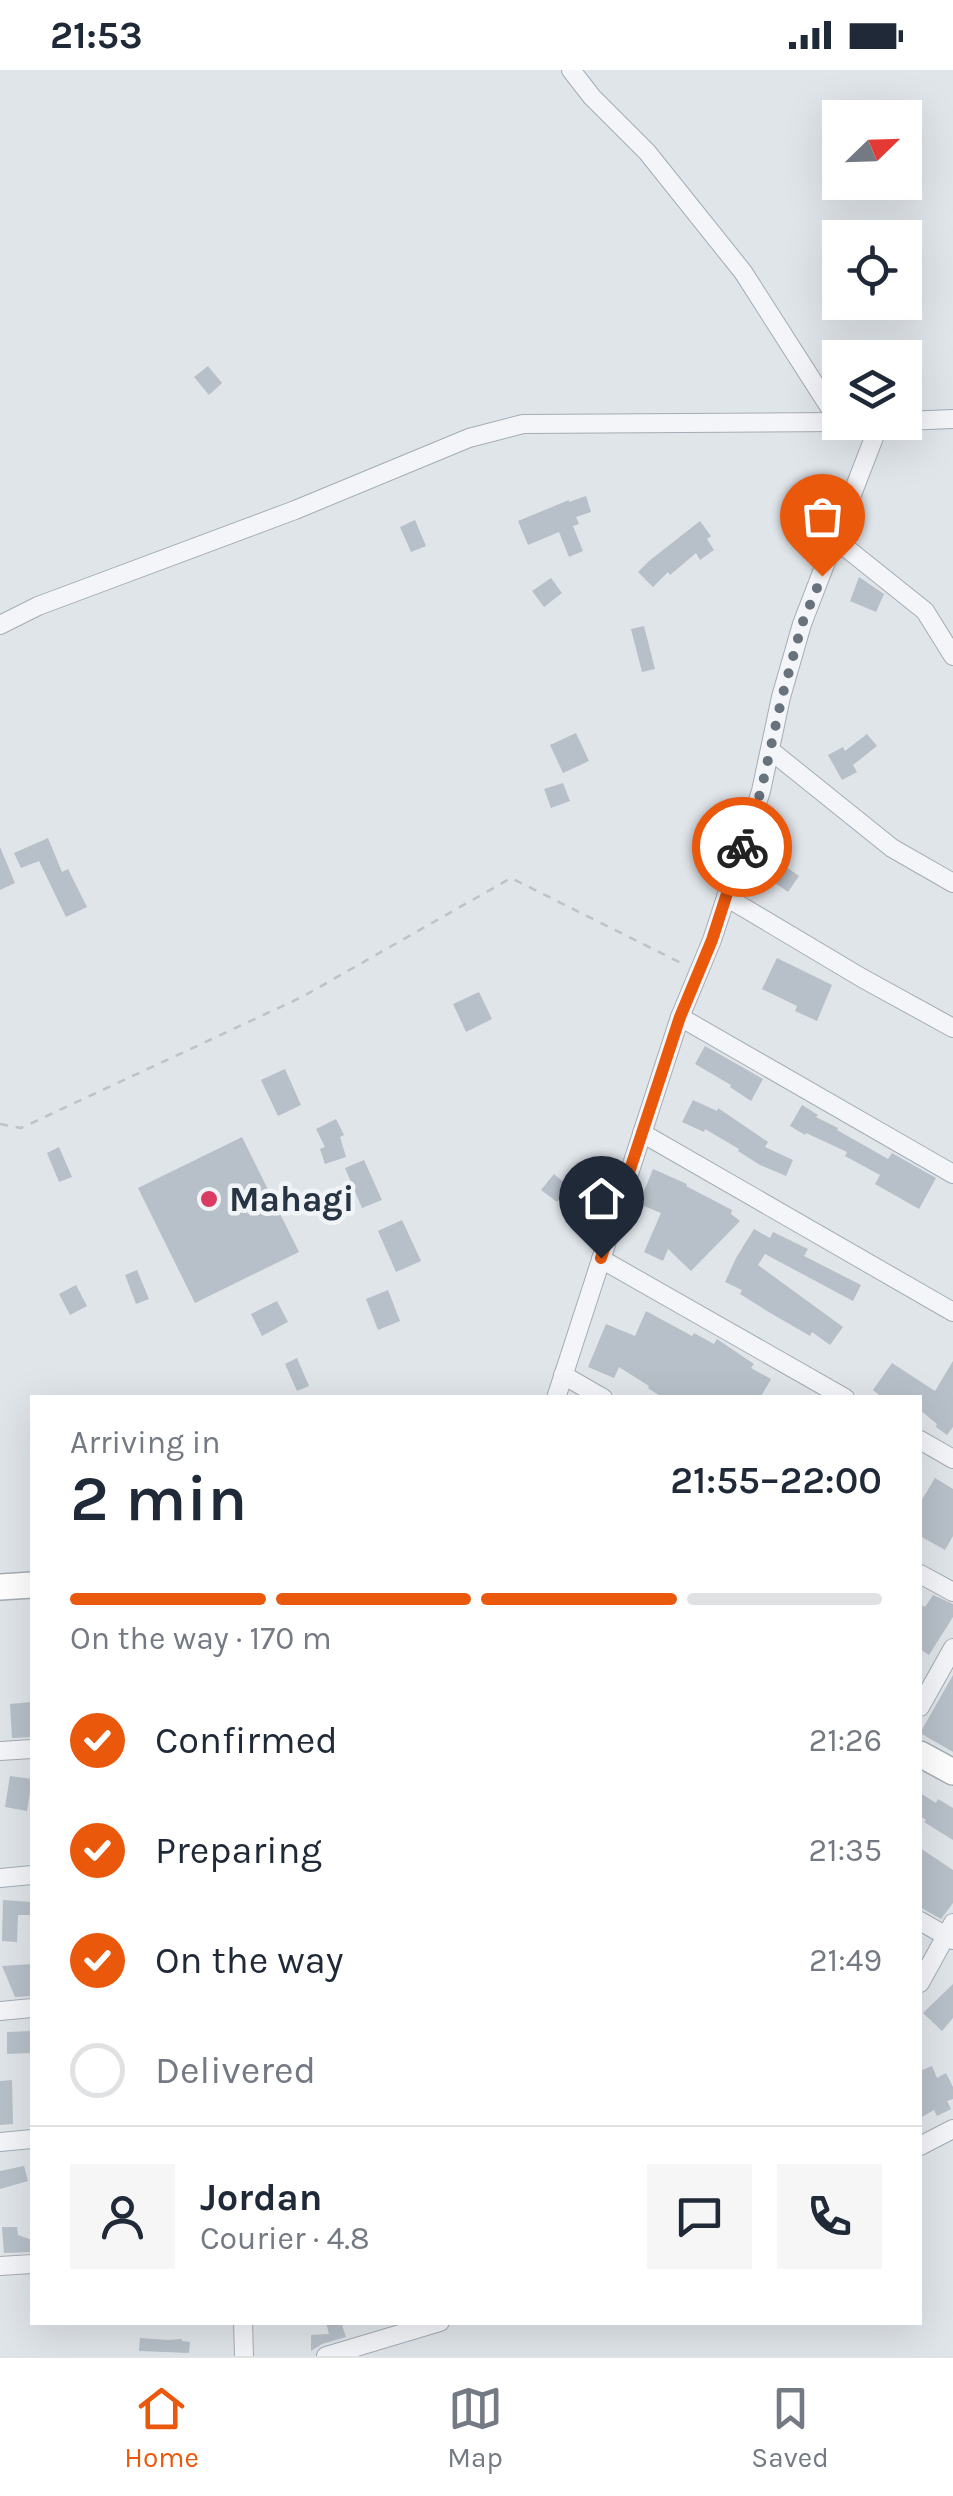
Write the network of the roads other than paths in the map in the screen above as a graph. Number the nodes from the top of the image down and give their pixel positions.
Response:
1 (570, 70) edge
2 (822, 394) edge
3 (953, 420) edge
4 (922, 421) edge
5 (822, 422) edge
6 (873, 440) edge
7 (835, 539) junction
8 (0, 625) edge
9 (953, 656) edge
10 (770, 750) junction
11 (953, 883) edge
12 (726, 897) junction
13 (680, 1017) junction
14 (953, 1028) edge
15 (642, 1133) junction
16 (953, 1174) edge
17 (601, 1258) junction
18 (953, 1312) edge
19 (563, 1375) junction
20 (557, 1395) edge
21 (598, 1395) edge
22 (840, 1395) edge
23 (922, 1441) edge
24 (953, 1459) edge
25 (922, 1575) edge
26 (30, 1586) edge
27 (0, 1587) edge
28 (953, 1592) edge
29 (953, 1648) edge
30 (922, 1703) edge
31 (30, 1749) edge
32 (0, 1751) edge
33 (922, 1755) edge
34 (953, 1772) edge
35 (30, 1875) edge
36 (0, 1878) edge
37 (922, 1923) edge
38 (951, 1933) edge
39 (922, 1981) edge
40 (30, 2008) edge
41 (0, 2011) edge
42 (953, 2129) edge
43 (30, 2139) edge
44 (0, 2142) edge
45 (922, 2145) edge
46 (30, 2264) edge
47 (0, 2266) edge
48 (243, 2325) edge
49 (430, 2325) edge
50 (244, 2356) edge
51 (326, 2356) edge

1 - 2 street
3 - 4 street
5 - 8 street
6 - 7 street
7 - 9 street
7 - 10 street
10 - 11 street
10 - 12 street
12 - 13 street
12 - 14 street
13 - 15 street
13 - 16 street
15 - 17 street
15 - 18 street
17 - 19 street
17 - 22 street
19 - 20 street
19 - 21 street
23 - 24 street
25 - 28 street
26 - 27 main road
29 - 30 street
31 - 32 street
33 - 34 main road
35 - 36 street
37 - 38 street
38 - 39 street
40 - 41 street
42 - 45 street
43 - 44 street
46 - 47 street
48 - 50 street
49 - 51 street

